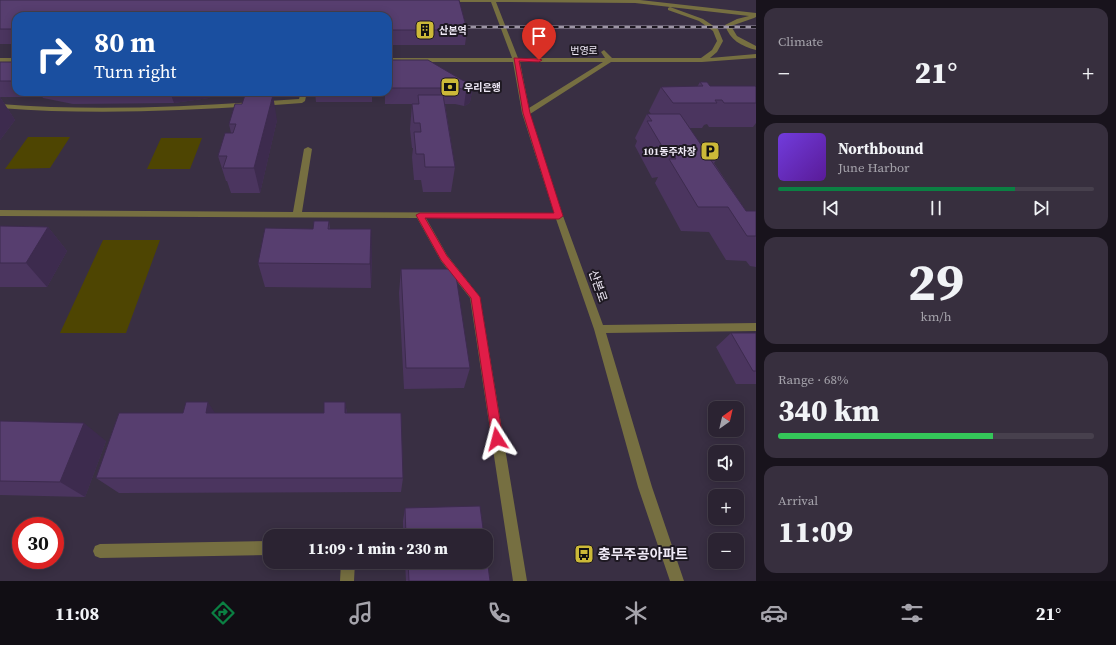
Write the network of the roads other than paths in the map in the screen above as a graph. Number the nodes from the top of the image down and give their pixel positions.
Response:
1 (444, 0) edge
2 (494, 0) edge
3 (598, 0) edge
4 (635, 0) edge
5 (756, 16) edge
6 (756, 48) edge
7 (604, 52) dead end
8 (756, 56) edge
9 (0, 60) edge
10 (12, 60) edge
11 (392, 60) edge
12 (516, 60) junction
13 (610, 60) junction
14 (702, 60) junction
15 (303, 96) edge
16 (0, 106) edge
17 (526, 113) junction
18 (308, 149) dead end
19 (0, 213) edge
20 (297, 215) junction
21 (420, 215) junction
22 (559, 216) junction
23 (756, 327) edge
24 (599, 329) junction
25 (263, 548) edge
26 (100, 551) dead end
27 (348, 569) edge
28 (347, 581) edge
29 (520, 581) edge
30 (677, 581) edge

1 - 2 street
2 - 3 street
2 - 12 street, 산본로
3 - 4 street
4 - 5 street
4 - 14 street
5 - 6 street
7 - 13 street
8 - 14 street, 번영로
9 - 10 street
11 - 12 street, 번영로
12 - 13 street, 번영로
12 - 17 street, 산본로
13 - 14 street, 번영로
13 - 17 street
15 - 16 street
17 - 22 street, 산본로
18 - 20 street
19 - 20 street
20 - 21 street
21 - 22 street
21 - 29 street
22 - 24 street, 산본로
23 - 24 street
24 - 30 street, 산본로
25 - 26 street
27 - 28 street

